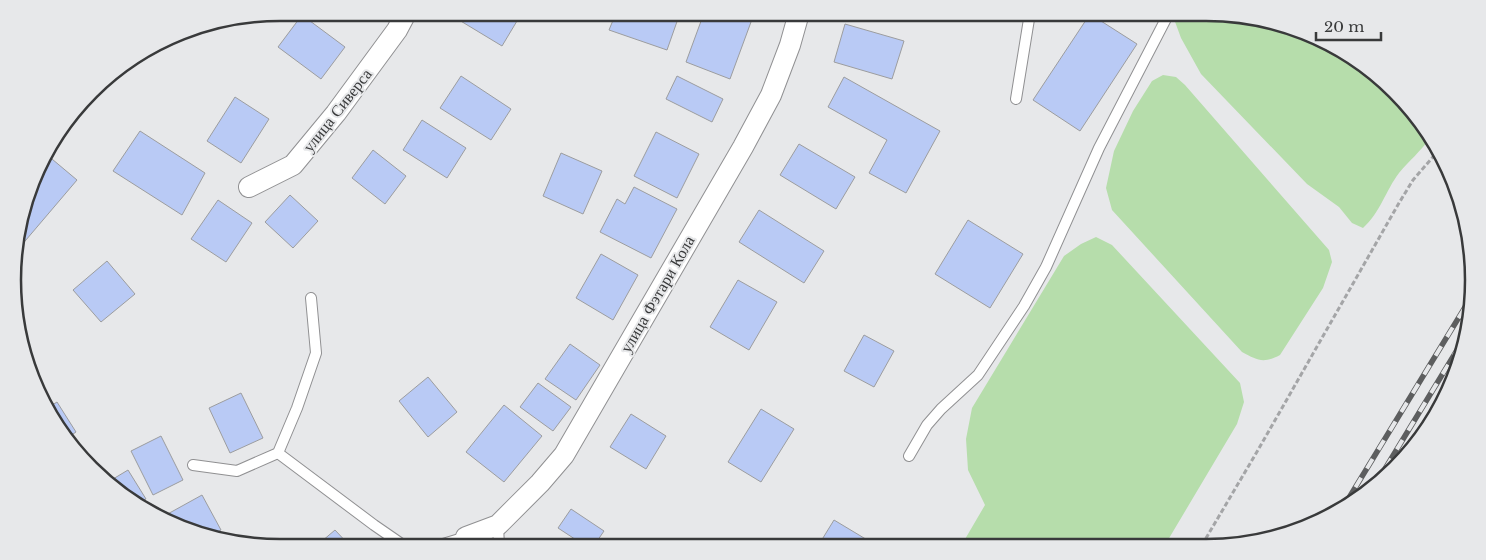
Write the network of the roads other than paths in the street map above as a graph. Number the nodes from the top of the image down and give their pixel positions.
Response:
1 (402, 21) edge
2 (797, 21) edge
3 (1029, 21) edge
4 (1164, 21) edge
5 (1016, 99) dead end
6 (249, 187) dead end
7 (312, 298) dead end
8 (278, 453) junction
9 (909, 456) dead end
10 (194, 465) dead end
11 (498, 525) junction
12 (466, 537) joint
13 (394, 539) edge
14 (459, 539) edge
15 (499, 539) edge

1 - 6 street, улица Сиверса
2 - 11 street, улица Фэтари Кола
3 - 5 lane
4 - 9 lane
7 - 8 lane
8 - 10 lane
8 - 13 lane
11 - 12 street, улица Фэтари Кола
11 - 15 lane
12 - 14 lane

